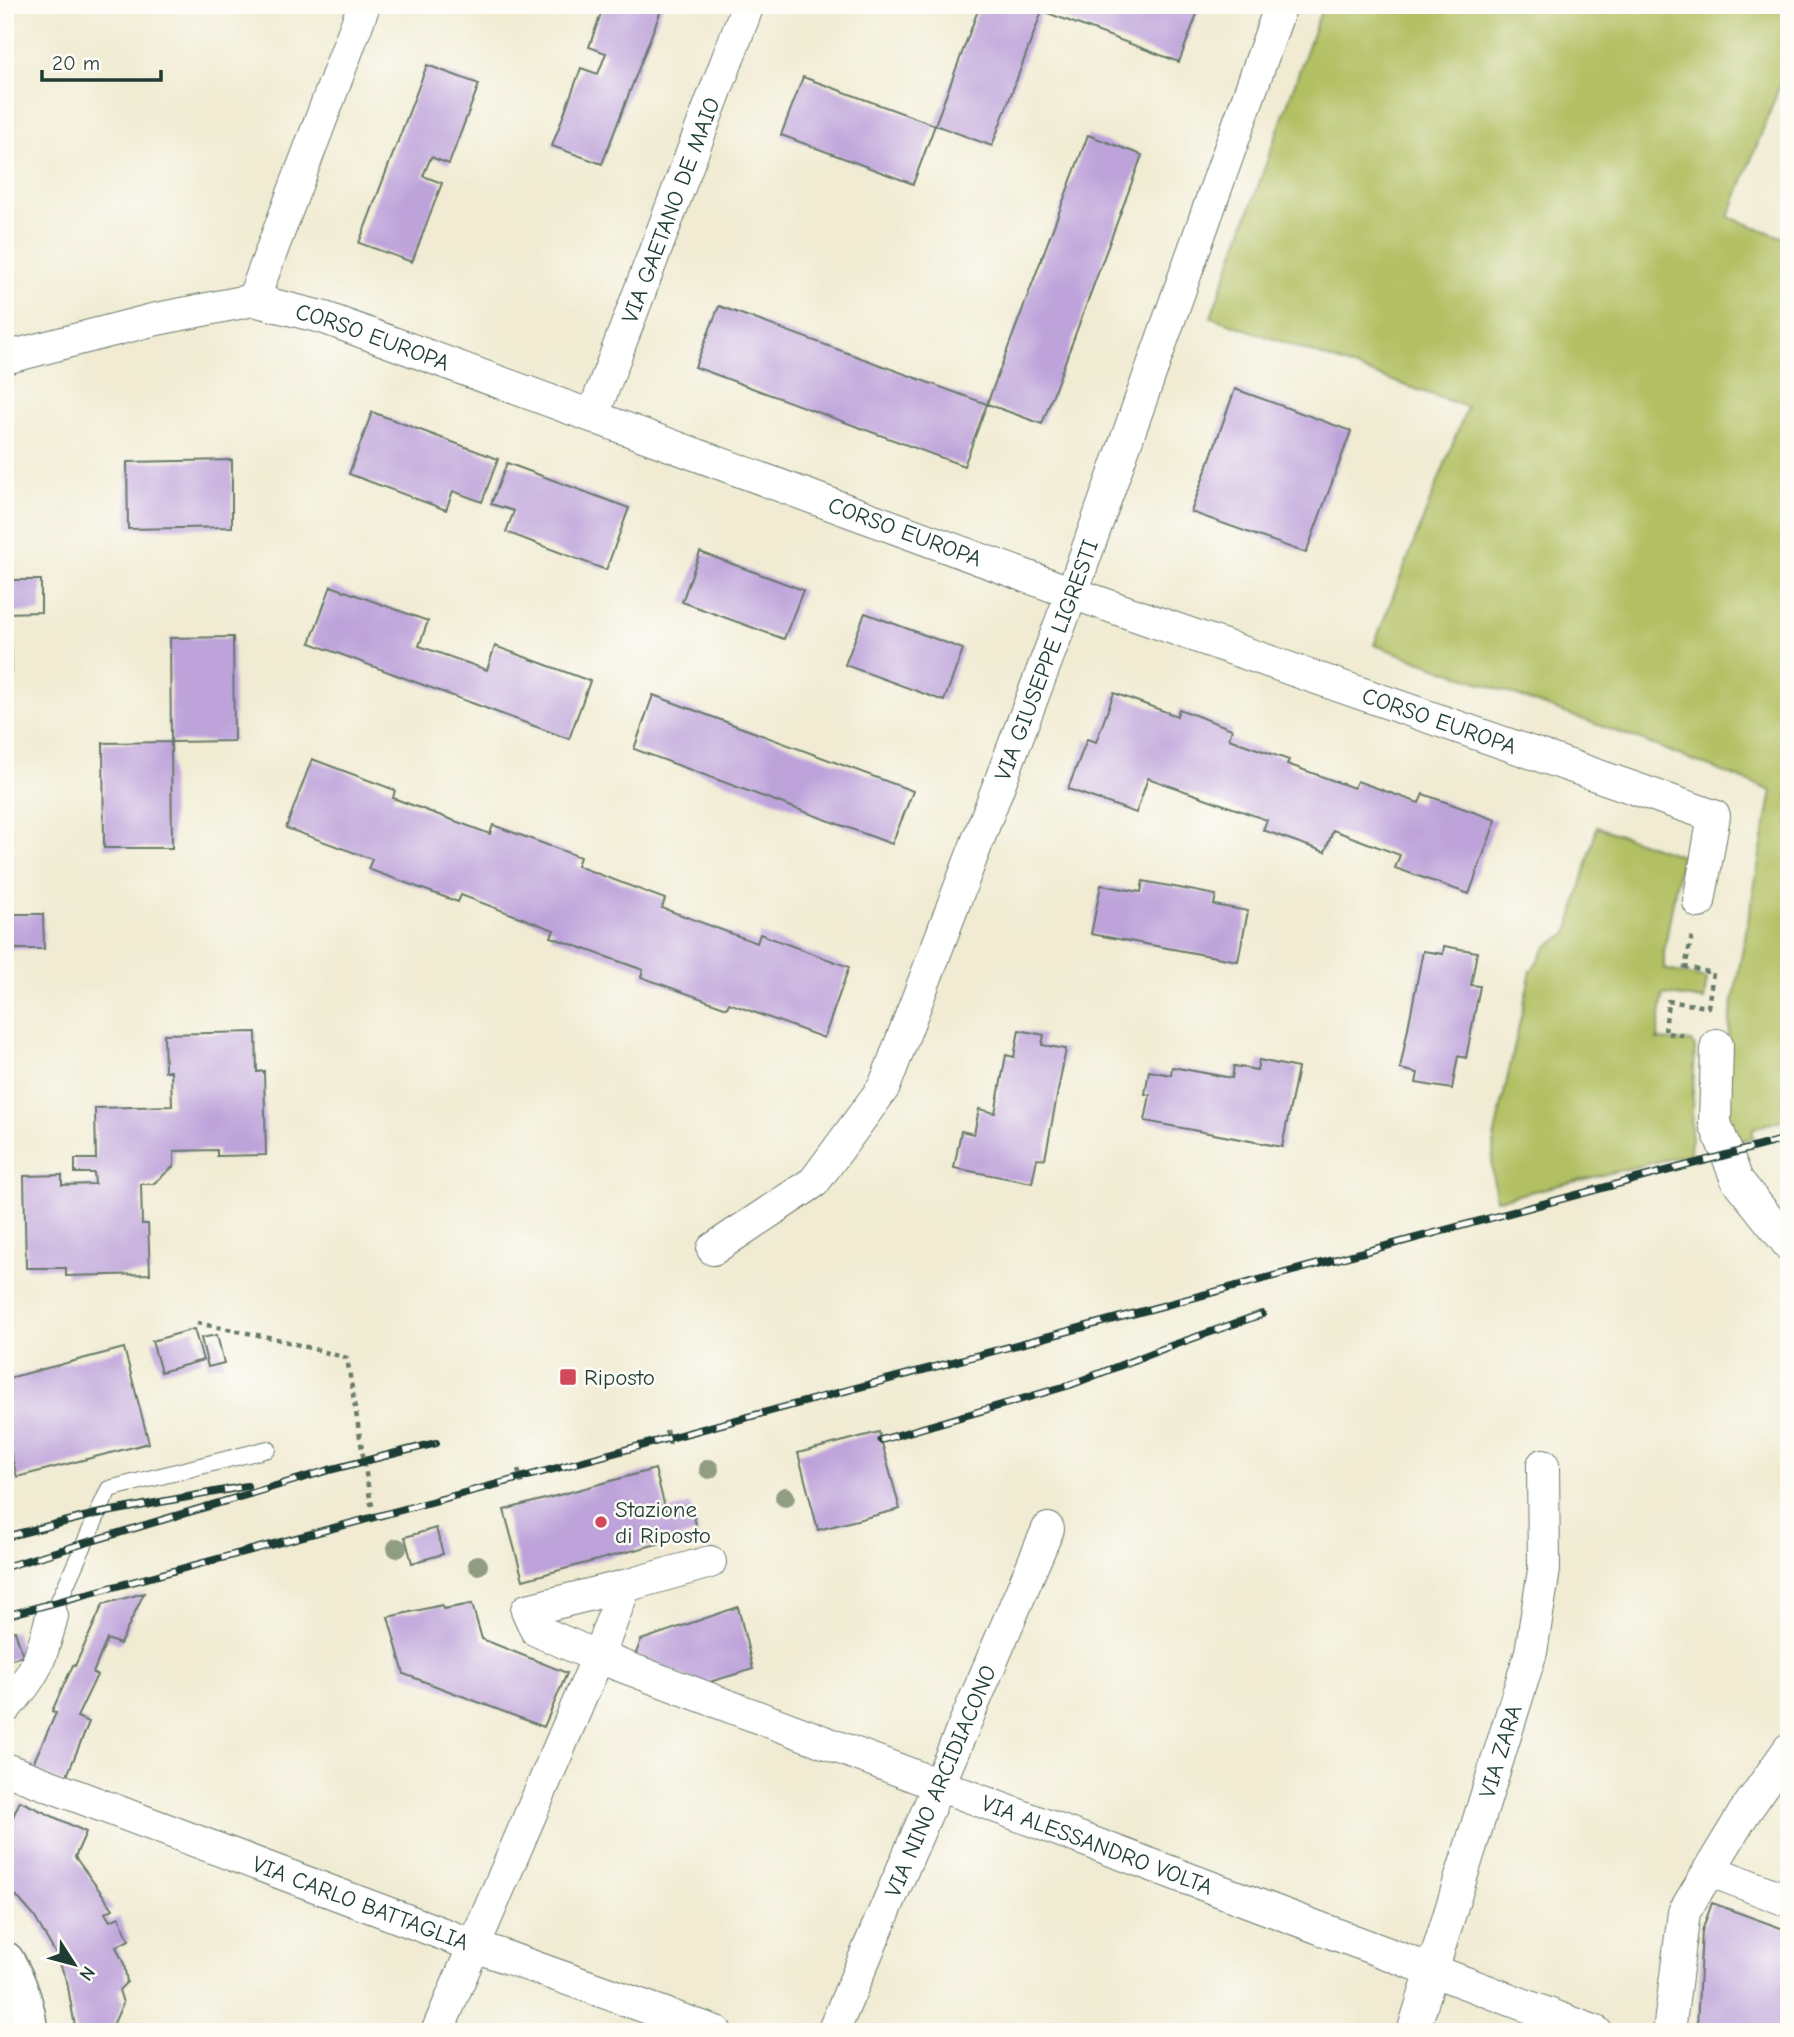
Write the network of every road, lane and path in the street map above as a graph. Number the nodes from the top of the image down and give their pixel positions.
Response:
1 (364, 5) edge
2 (748, 5) edge
3 (1282, 5) edge
4 (253, 300) junction
5 (5, 358) edge
6 (593, 415) junction
7 (1072, 593) junction
8 (1699, 902) dead end
9 (1698, 970) dead end
10 (1672, 1034) dead end
11 (1717, 1045) dead end
12 (1789, 1245) edge
13 (713, 1249) dead end
14 (197, 1323) dead end
15 (667, 1430) dead end
16 (670, 1446) dead end
17 (268, 1449) dead end
18 (1543, 1465) dead end
19 (518, 1469) dead end
20 (522, 1485) dead end
21 (376, 1502) dead end
22 (1048, 1529) dead end
23 (710, 1562) dead end
24 (625, 1586) junction
25 (52, 1616) joint
26 (598, 1657) junction
27 (5, 1708) edge
28 (1789, 1749) edge
29 (5, 1769) edge
30 (940, 1785) junction
31 (1709, 1870) junction
32 (1789, 1901) edge
33 (475, 1946) junction
34 (5, 1961) edge
35 (1433, 1971) junction
36 (27, 2032) edge
37 (437, 2032) edge
38 (716, 2032) edge
39 (833, 2032) edge
40 (1413, 2032) edge
41 (1596, 2032) edge
42 (1669, 2032) edge

1 - 4 street
2 - 6 street, VIA GAETANO DE MAIO
3 - 7 street, VIA GIUSEPPE LIGRESTI
4 - 5 street, CORSO EUROPA
4 - 6 street, CORSO EUROPA
6 - 7 street, CORSO EUROPA
7 - 8 street, CORSO EUROPA
7 - 13 street, VIA GIUSEPPE LIGRESTI
9 - 10 path
11 - 12 street
14 - 21 path
15 - 16 path
17 - 25 lane
18 - 35 street, VIA ZARA
19 - 20 path
22 - 30 street, VIA NINO ARCIDIACONO
23 - 24 street
24 - 26 street
24 - 26 street, VIA ALESSANDRO VOLTA
25 - 27 street
26 - 30 street, VIA ALESSANDRO VOLTA
26 - 33 street
28 - 31 street
29 - 33 street, VIA CARLO BATTAGLIA
30 - 35 street, VIA ALESSANDRO VOLTA
30 - 39 street, VIA NINO ARCIDIACONO
31 - 32 street
31 - 42 street
33 - 37 street
33 - 38 street, VIA CARLO BATTAGLIA
34 - 36 street
35 - 40 street, VIA ZARA
35 - 41 street, VIA ALESSANDRO VOLTA

